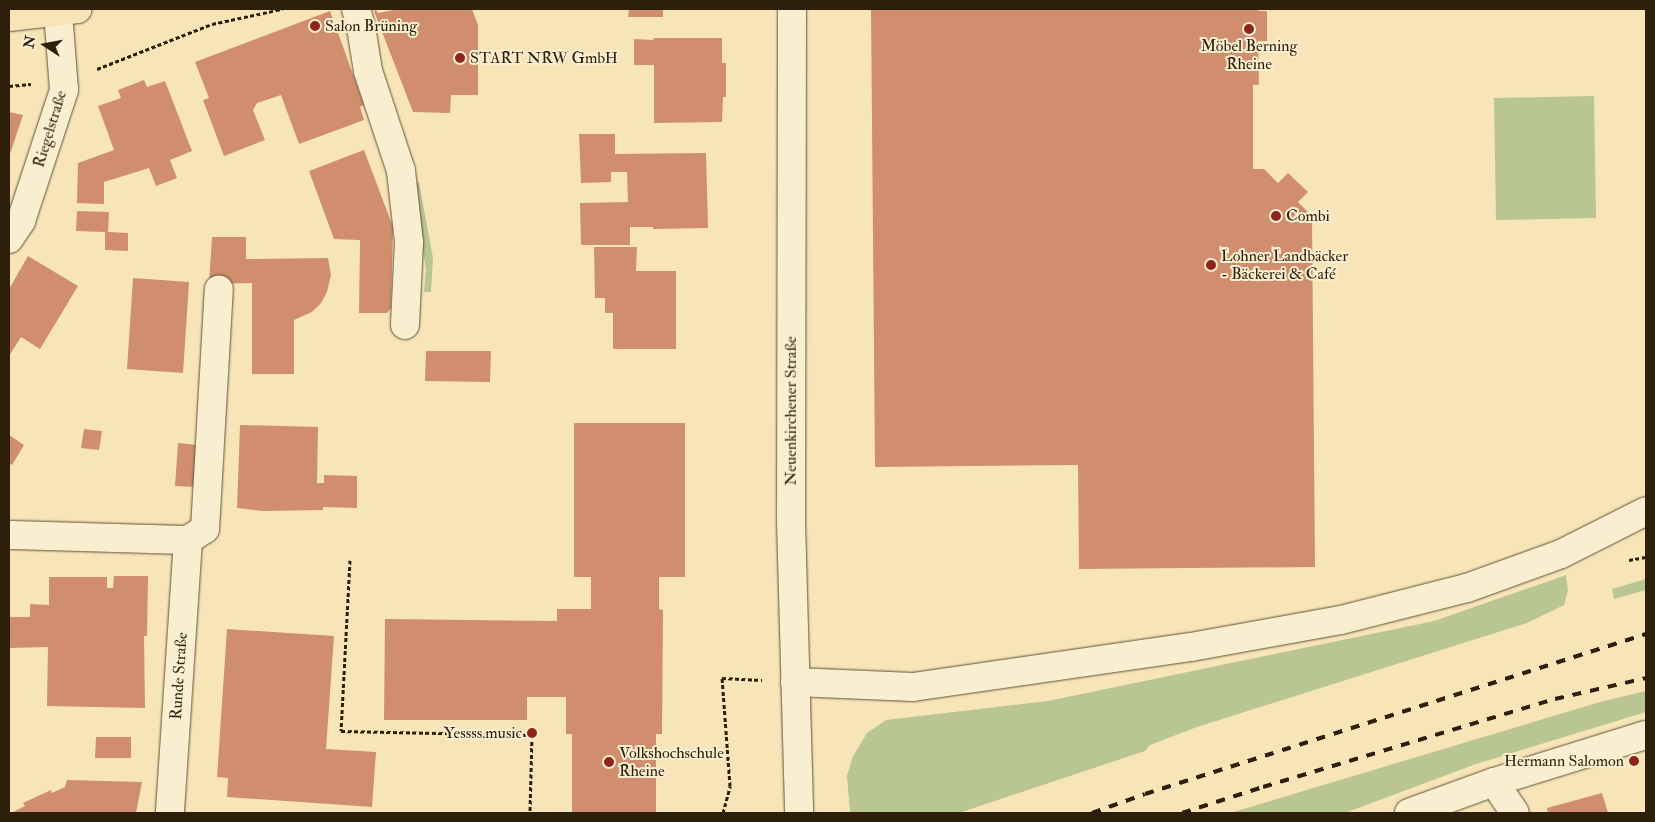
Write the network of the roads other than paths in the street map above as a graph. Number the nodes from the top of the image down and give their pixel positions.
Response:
1 (356, 9) edge
2 (792, 9) edge
3 (68, 10) edge
4 (9, 17) edge
5 (9, 240) edge
6 (220, 289) dead end
7 (405, 325) dead end
8 (1646, 511) edge
9 (9, 535) edge
10 (188, 540) junction
11 (795, 682) junction
12 (1646, 735) edge
13 (1494, 782) junction
14 (170, 813) edge
15 (799, 813) edge
16 (1409, 813) edge
17 (1515, 813) edge

1 - 7 street
2 - 11 street, Neuenkirchener Straße
3 - 4 main road
3 - 5 street, Riegelstraße
6 - 10 street
8 - 11 street
9 - 10 street
10 - 14 street, Runde Straße
11 - 15 street, Neuenkirchener Straße
12 - 13 street
13 - 16 street
13 - 17 street

